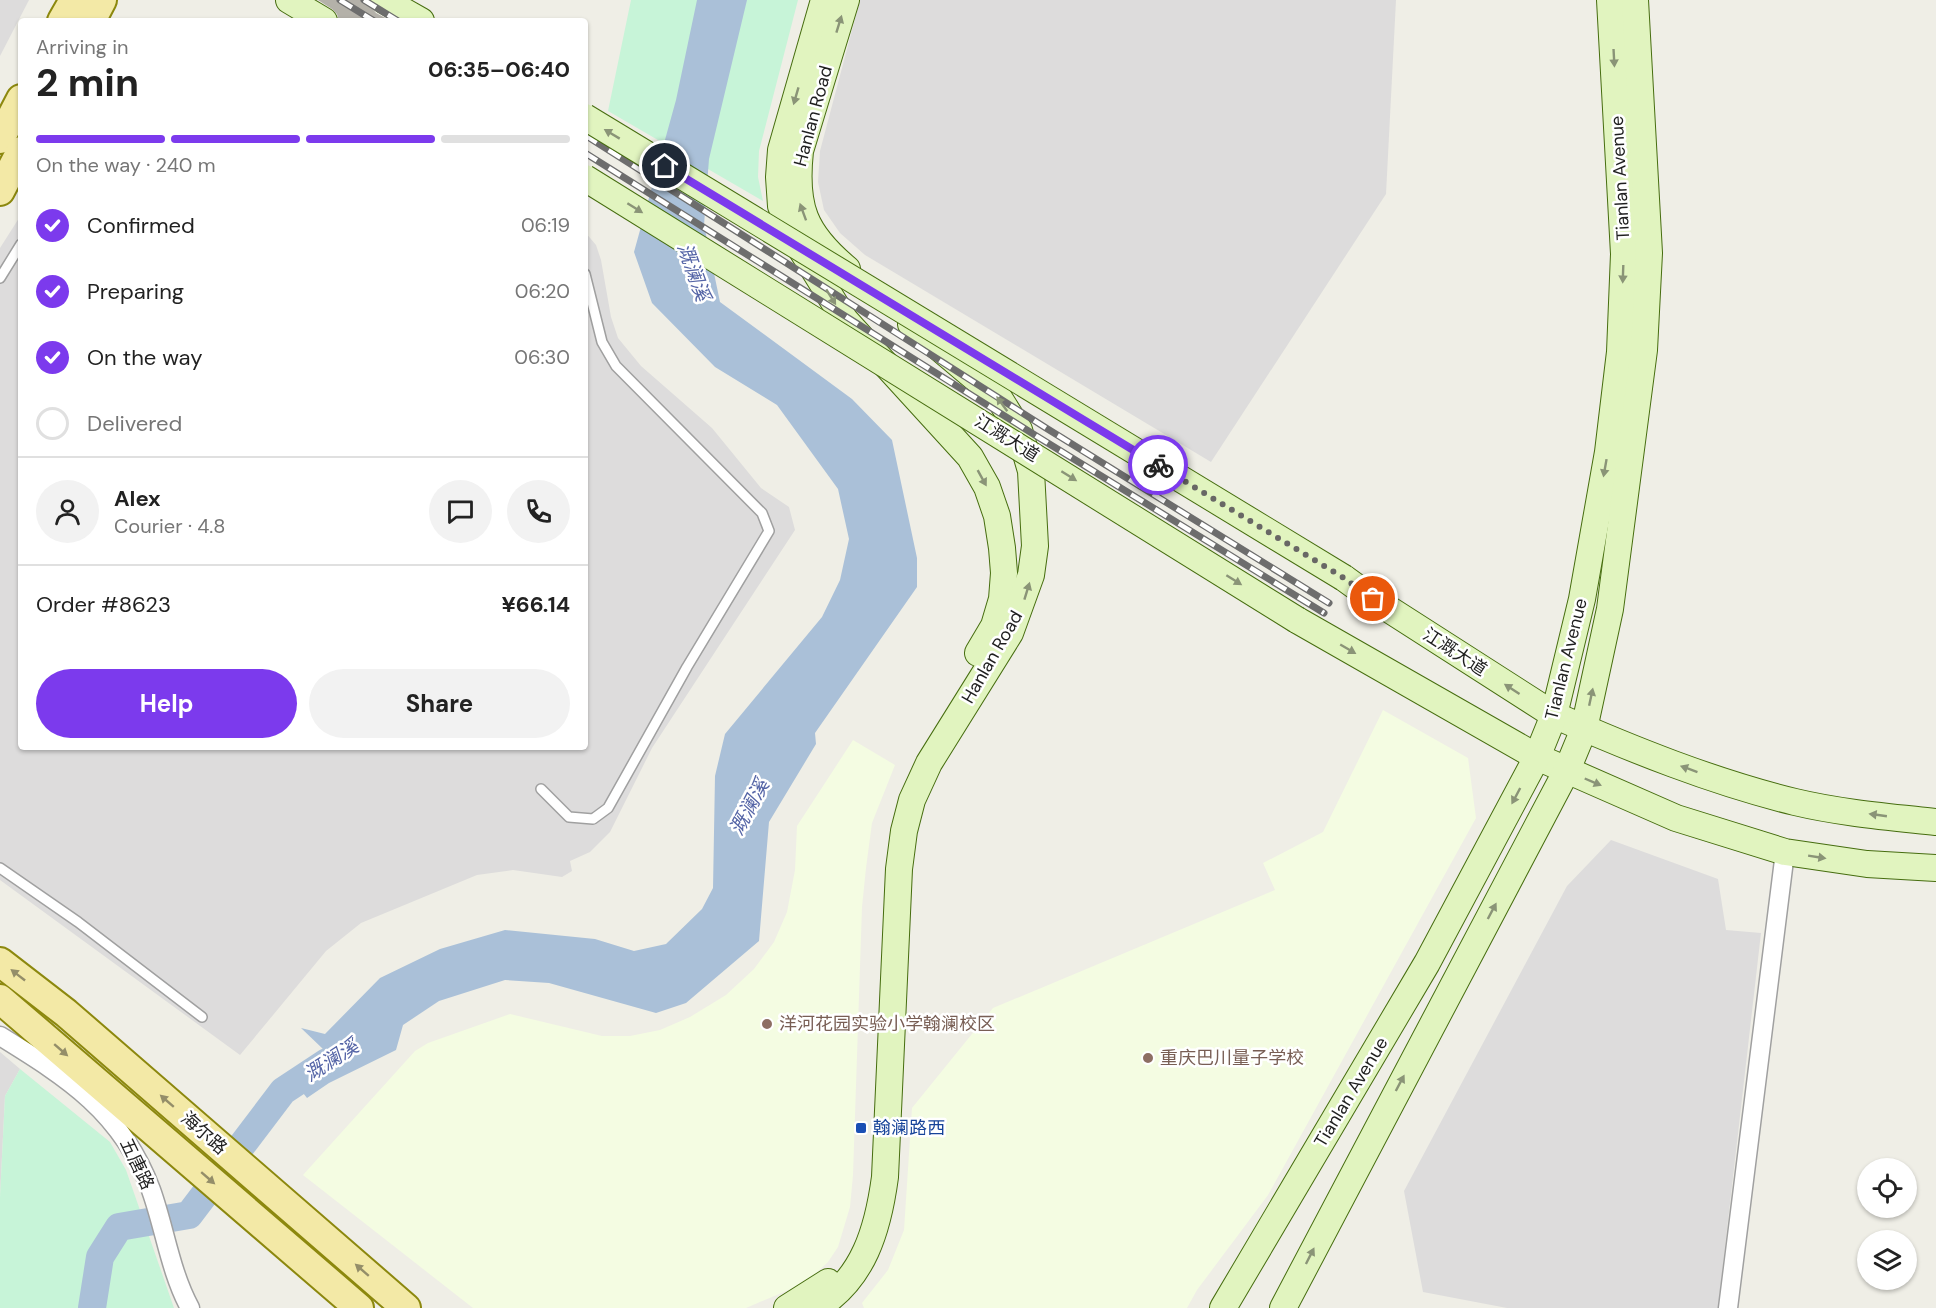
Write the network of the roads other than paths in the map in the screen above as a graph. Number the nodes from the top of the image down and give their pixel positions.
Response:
1 (74, 0) edge
2 (102, 0) edge
3 (289, 0) edge
4 (384, 0) edge
5 (824, 0) edge
6 (846, 0) edge
7 (1610, 0) edge
8 (1635, 0) edge
9 (64, 18) edge
10 (93, 18) edge
11 (319, 18) edge
12 (416, 18) edge
13 (18, 105) edge
14 (588, 119) edge
15 (0, 139) edge
16 (18, 158) edge
17 (588, 180) edge
18 (0, 191) edge
19 (18, 249) edge
20 (0, 278) edge
21 (588, 286) edge
22 (1554, 716) junction
23 (1584, 729) junction
24 (1537, 756) junction
25 (1567, 770) junction
26 (541, 789) dead end
27 (1936, 822) edge
28 (1785, 852) junction
29 (0, 868) edge
30 (1936, 868) edge
31 (0, 962) edge
32 (0, 999) edge
33 (201, 1017) dead end
34 (0, 1036) edge
35 (1290, 1306) edge
36 (190, 1308) edge
37 (359, 1308) edge
38 (406, 1308) edge
39 (787, 1308) edge
40 (816, 1308) edge
41 (1223, 1308) edge
42 (1728, 1308) edge

1 - 9 main road
2 - 10 main road
3 - 11 street
4 - 12 street
5 -> 39 street, Hanlan Road
40 -> 6 street, Hanlan Road
7 -> 22 street, Tianlan Avenue
23 -> 8 street, Tianlan Avenue
13 - 15 main road
22 -> 14 street, 江溉大道, bridge
16 - 18 main road
17 -> 24 street, 江溉大道, bridge
19 - 20 lane
21 - 26 lane
22 - 23 street, 江溉大道
22 - 24 street, Tianlan Avenue
23 - 25 street, Tianlan Avenue
27 -> 23 street, 江溉大道
24 - 25 street, 江溉大道
24 -> 41 street, Tianlan Avenue
25 -> 28 street, 江溉大道
35 -> 25 street, Tianlan Avenue
28 -> 30 street, 江溉大道
28 - 42 street
29 - 33 lane
38 -> 31 main road, 海尔路
32 -> 37 main road, 海尔路
34 - 36 street, 五唐路

